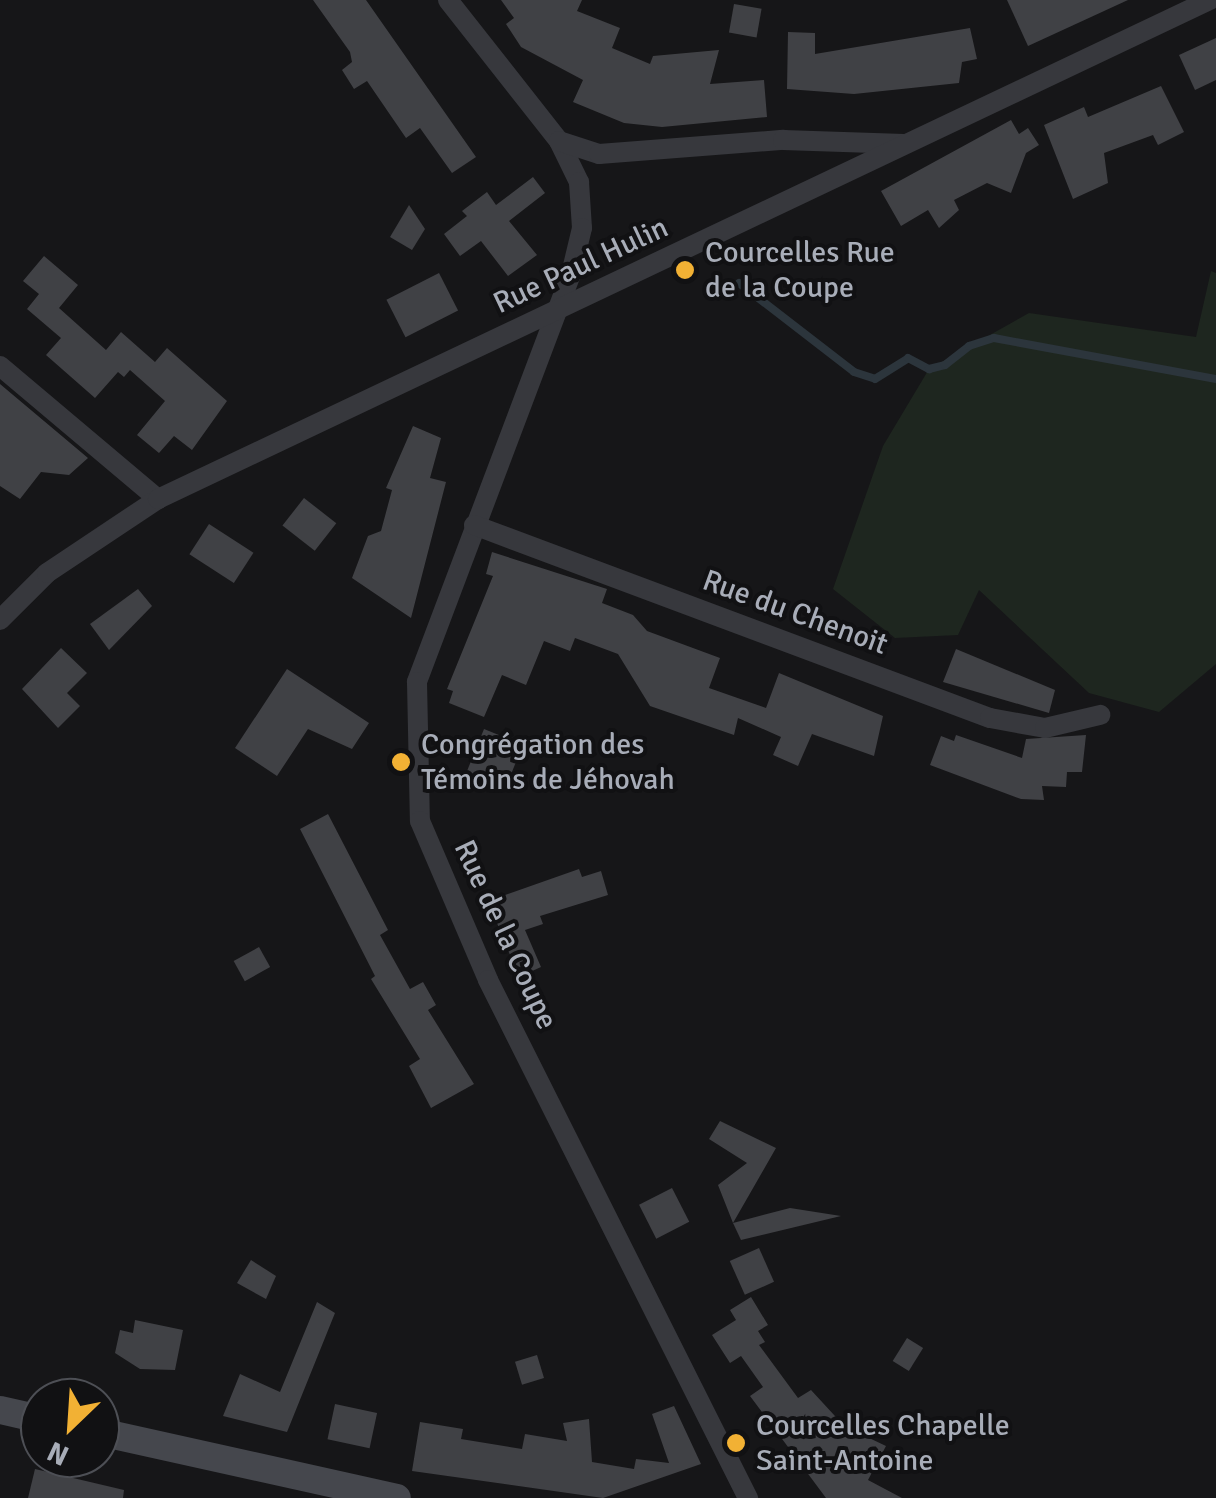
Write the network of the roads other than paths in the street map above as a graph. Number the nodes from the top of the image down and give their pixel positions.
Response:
1 (448, 0) edge
2 (1210, 0) edge
3 (558, 141) junction
4 (906, 144) junction
5 (554, 312) junction
6 (0, 366) edge
7 (158, 499) junction
8 (474, 525) junction
9 (0, 620) edge
10 (1100, 715) dead end
11 (120, 1436) edge
12 (397, 1498) edge
13 (748, 1498) edge

1 - 3 street, Rue de la Coupe
2 - 4 street, Rue Paul Hulin
3 - 4 street
3 - 5 street, Rue de la Coupe
4 - 5 street, Rue Paul Hulin
5 - 7 street, Rue Paul Hulin
5 - 8 street, Rue de la Coupe
6 - 7 street
7 - 9 street, Rue Paul Hulin
8 - 10 street, Rue du Chenoit
8 - 13 street, Rue de la Coupe
11 - 12 main road

